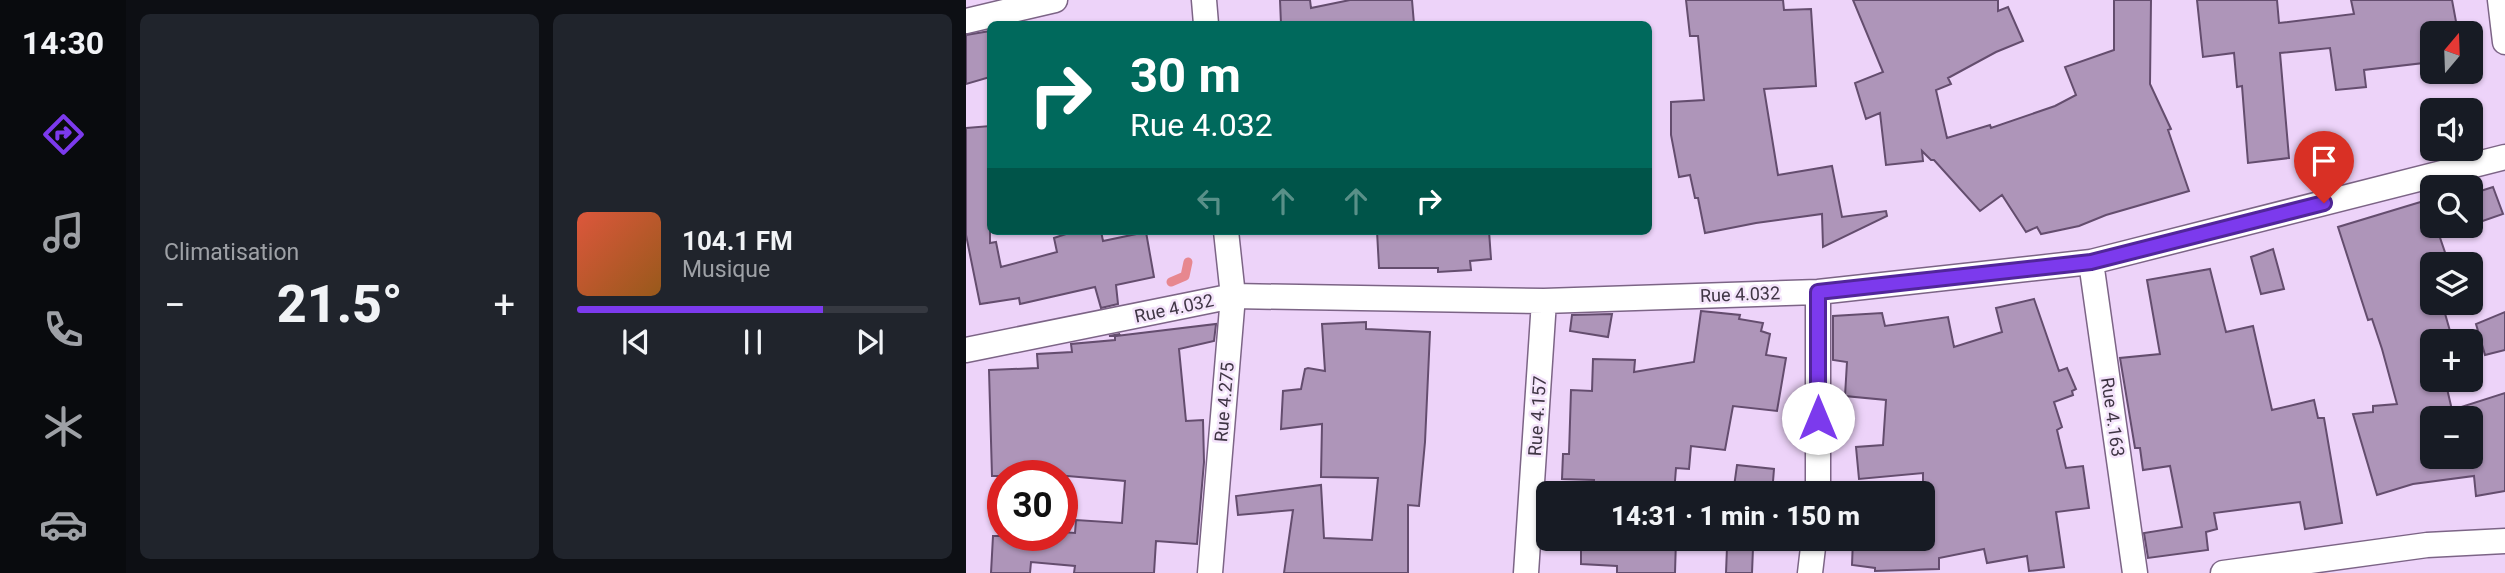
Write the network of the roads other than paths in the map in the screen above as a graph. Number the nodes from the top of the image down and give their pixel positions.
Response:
1 (1055, 0) edge
2 (1204, 0) edge
3 (2500, 0) edge
4 (966, 21) edge
5 (1206, 21) edge
6 (2505, 42) edge
7 (2505, 157) edge
8 (1226, 235) edge
9 (2091, 262) junction
10 (1818, 292) junction
11 (1233, 296) junction
12 (1544, 301) junction
13 (966, 350) edge
14 (1818, 481) edge
15 (2505, 541) edge
16 (1813, 551) edge
17 (1210, 573) edge
18 (1526, 573) edge
19 (1810, 573) edge
20 (2134, 573) edge
21 (2223, 573) edge

1 - 4 street
2 - 5 street
3 - 6 street
7 - 9 street, Rue 4.032
8 - 11 street, Rue 4.275
9 - 10 street, Rue 4.032
9 - 20 street, Rue 4.163
10 - 12 street, Rue 4.032
10 - 14 street
11 - 12 street, Rue 4.032
11 - 13 street, Rue 4.032
11 - 17 street, Rue 4.275
12 - 18 street, Rue 4.157
15 - 21 street
16 - 19 street

